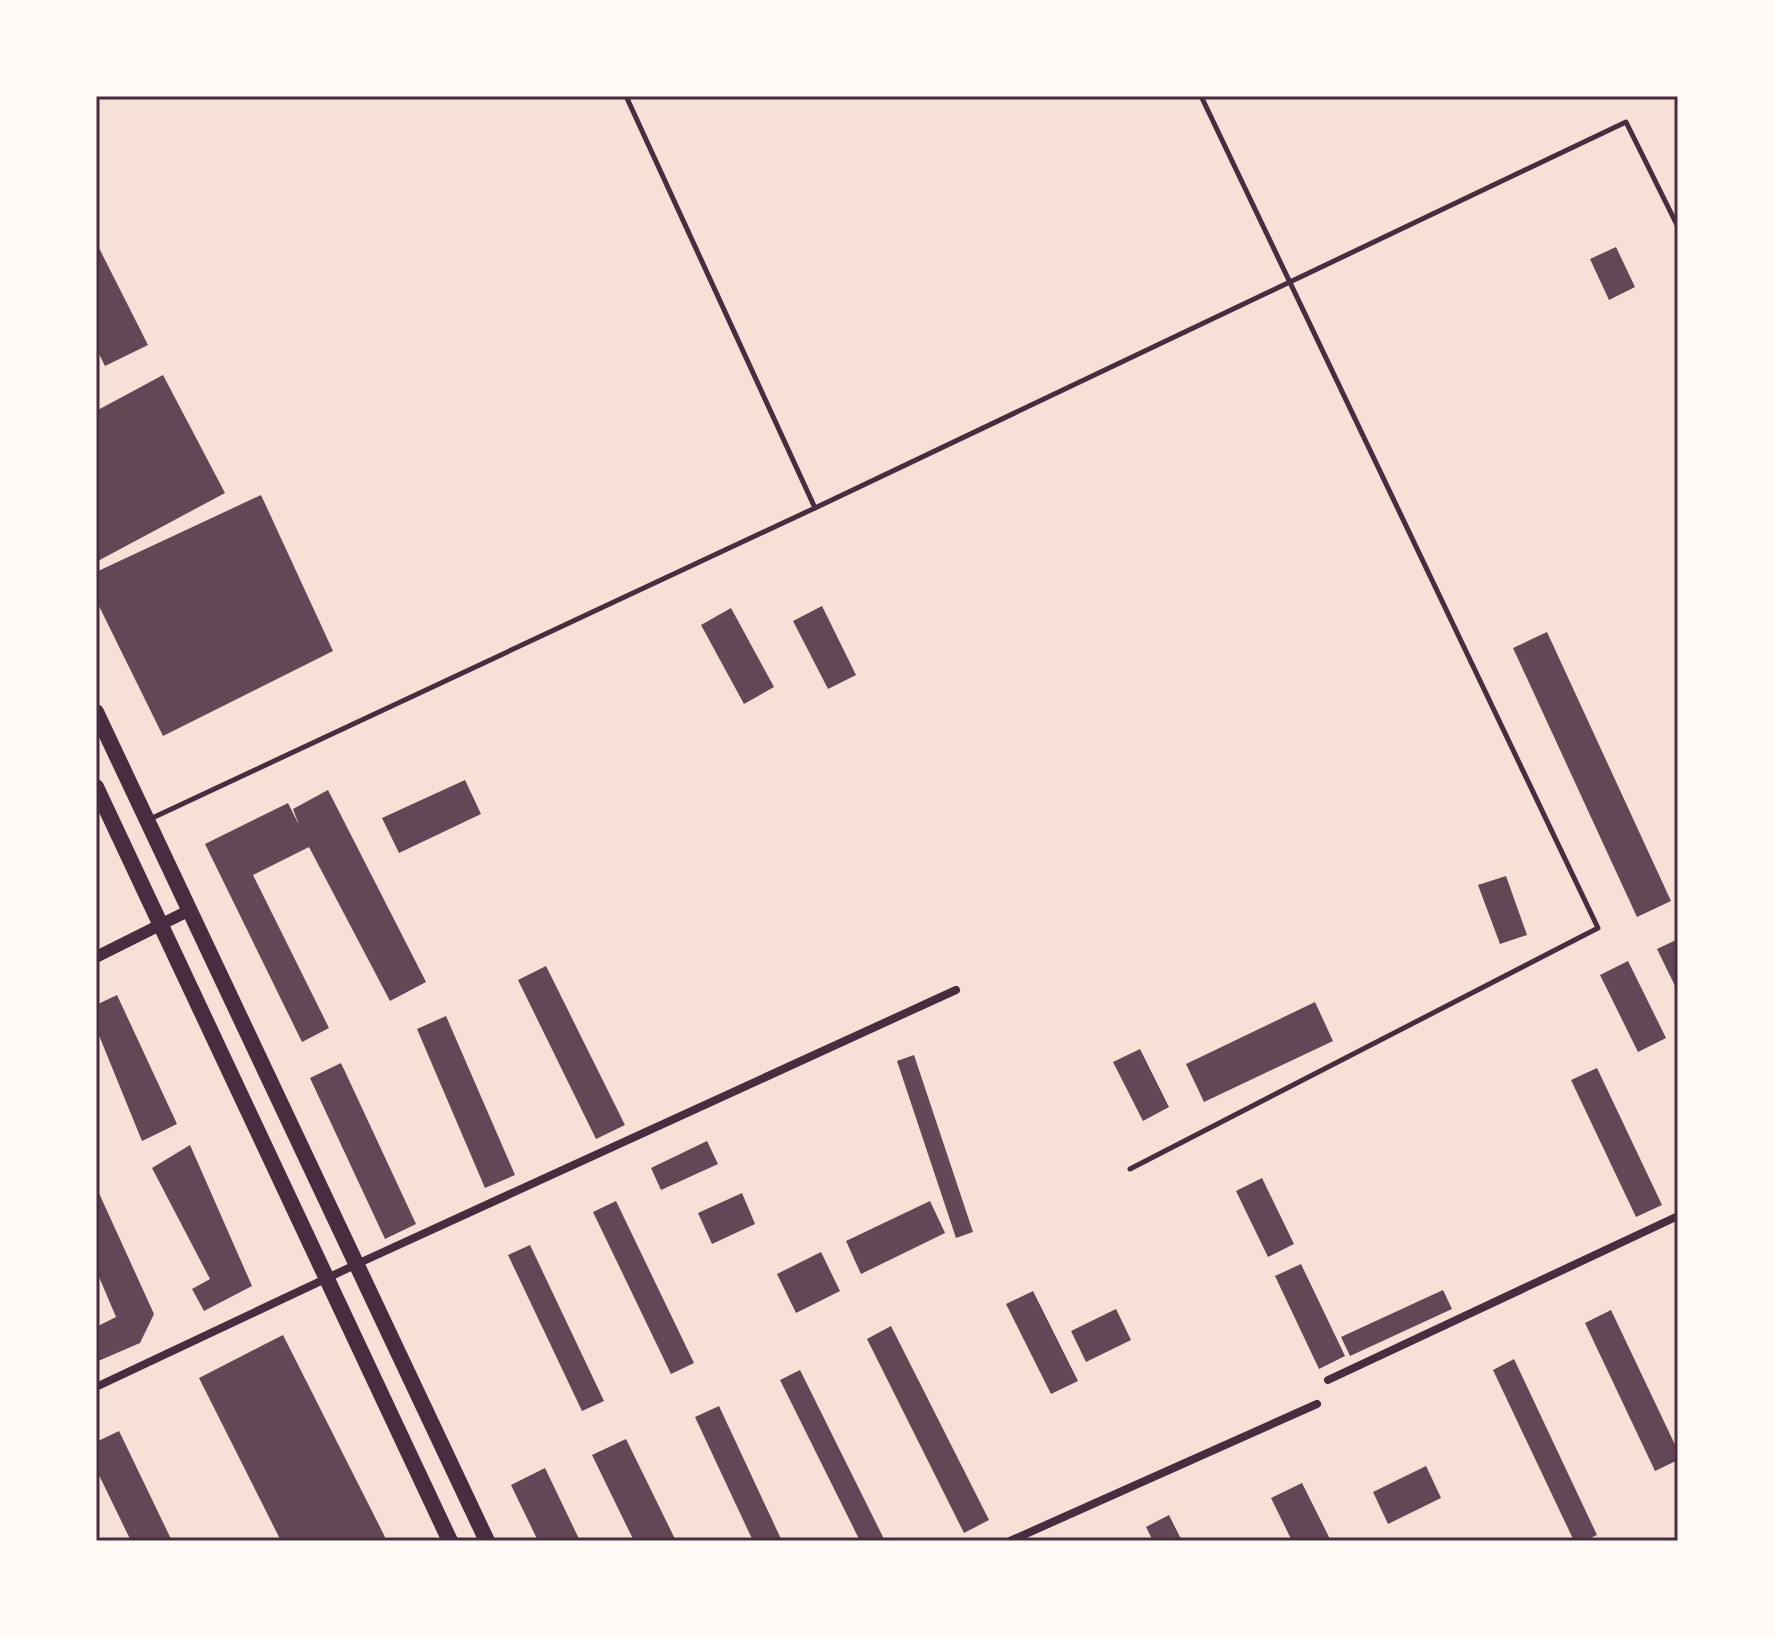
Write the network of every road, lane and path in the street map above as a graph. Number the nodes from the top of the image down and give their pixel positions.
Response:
1 (626, 96) edge
2 (1201, 96) edge
3 (1678, 227) edge
4 (1288, 282) junction
5 (815, 508) junction
6 (96, 712) edge
7 (96, 787) edge
8 (148, 820) junction
9 (190, 910) junction
10 (162, 926) junction
11 (96, 957) edge
12 (956, 990) dead end
13 (1130, 1169) dead end
14 (1678, 1216) edge
15 (357, 1264) junction
16 (328, 1279) junction
17 (1328, 1380) dead end
18 (96, 1387) edge
19 (1317, 1404) dead end
20 (450, 1541) edge
21 (487, 1541) edge
22 (1010, 1541) edge

1 - 5 lane
2 - 4 lane
3 - 4 lane
4 - 5 lane
4 - 13 lane
5 - 8 lane
6 - 8 main road
7 - 10 main road
8 - 9 main road
9 - 10 street
9 - 15 main road
10 - 11 street
10 - 16 main road
12 - 15 street
14 - 17 street
15 - 16 street
15 - 21 main road
16 - 18 street
16 - 20 main road
19 - 22 street

